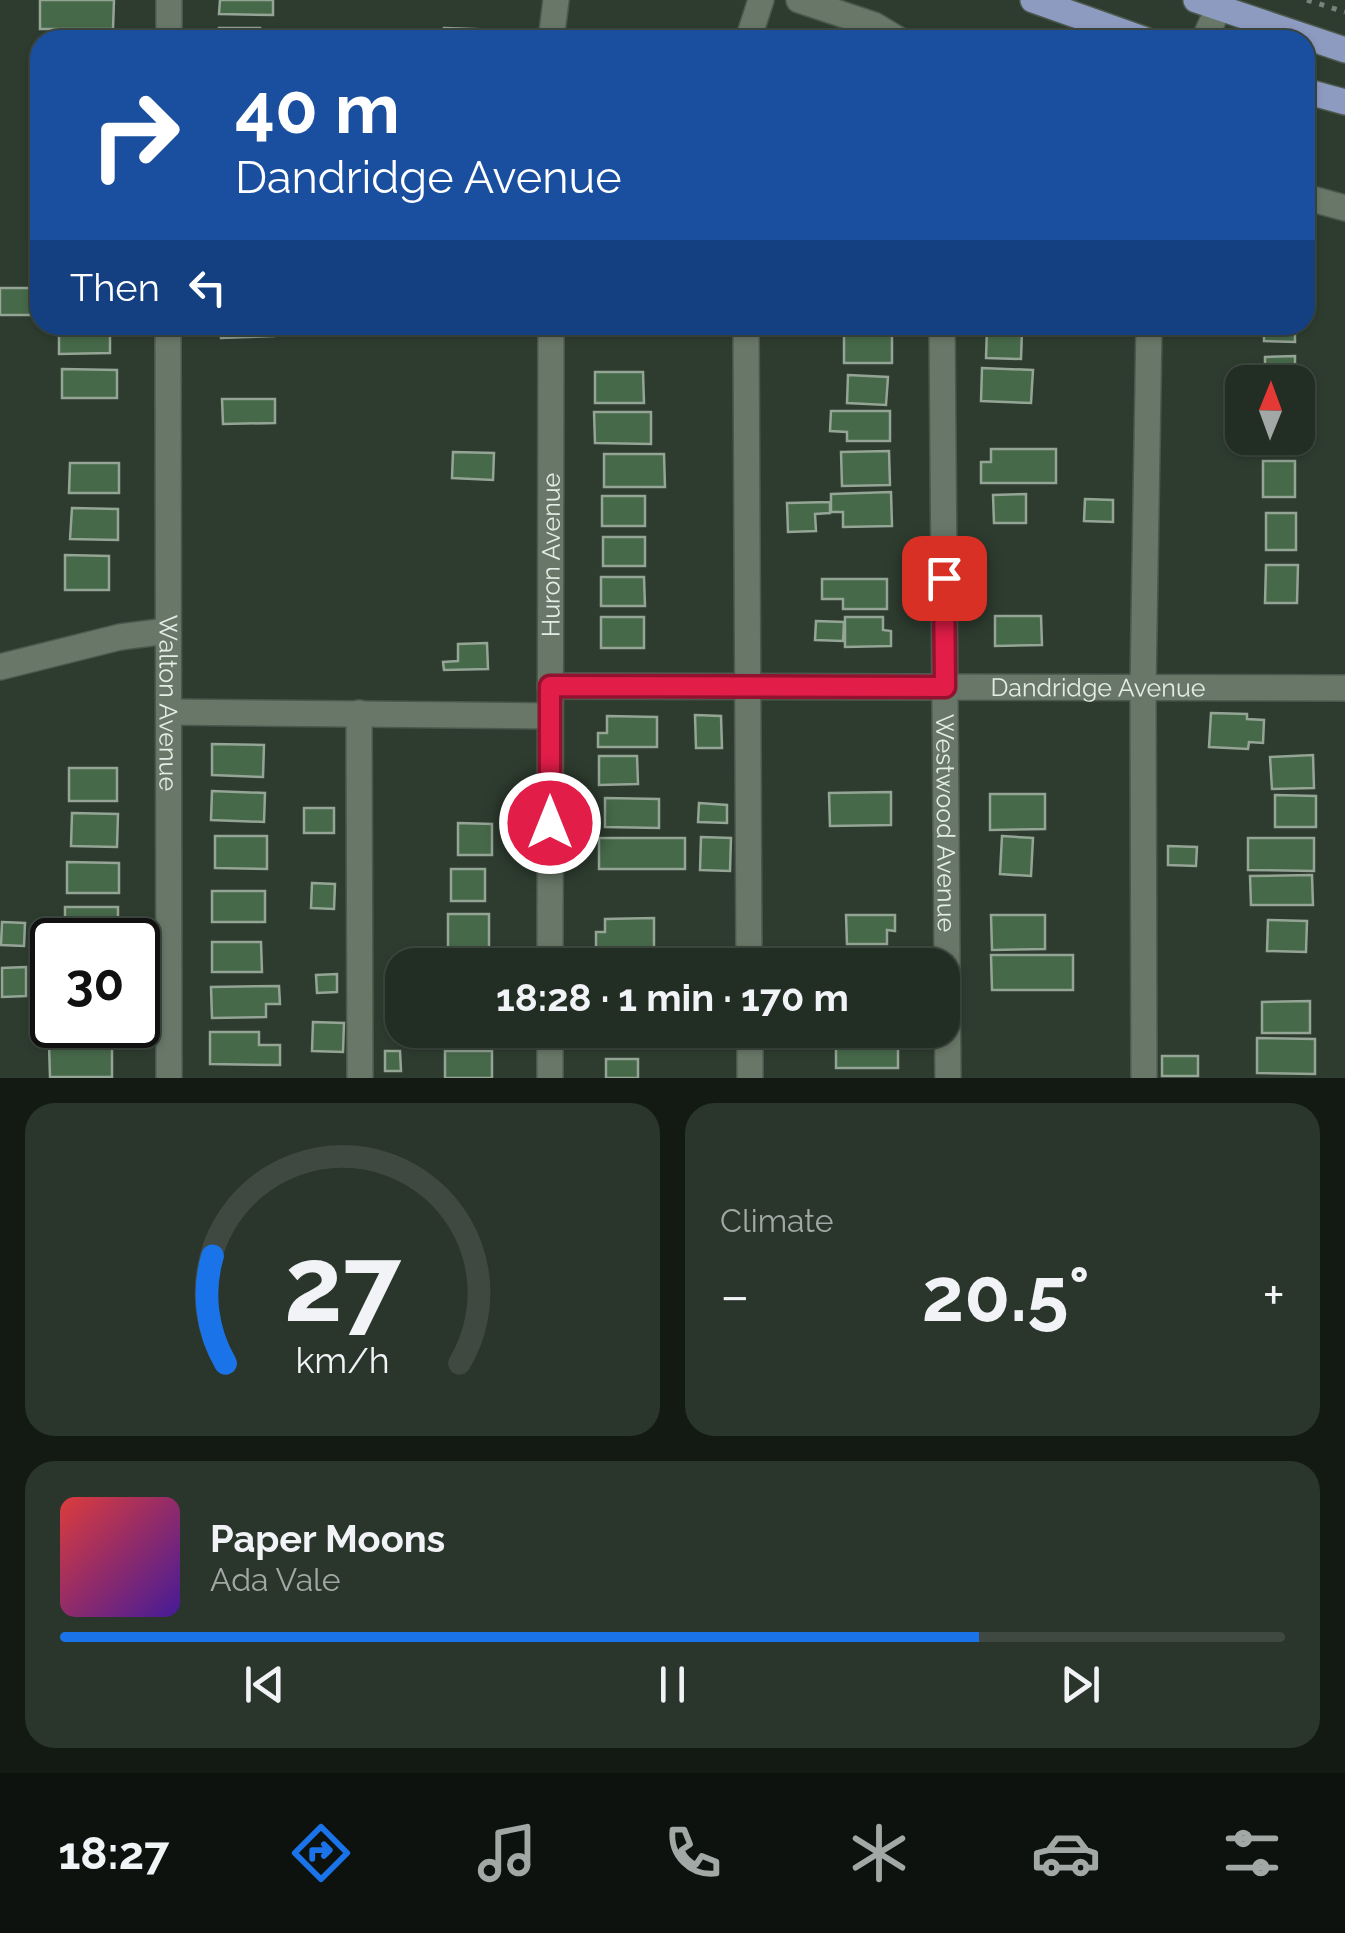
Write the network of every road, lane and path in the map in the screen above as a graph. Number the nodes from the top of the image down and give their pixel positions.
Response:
1 (169, 0) edge
2 (556, 0) edge
3 (761, 0) edge
4 (799, 0) edge
5 (1033, 0) edge
6 (1307, 0) edge
7 (1212, 3) edge
8 (1345, 12) edge
9 (168, 30) edge
10 (553, 30) edge
11 (751, 30) edge
12 (881, 30) edge
13 (1118, 30) edge
14 (1206, 30) edge
15 (1288, 30) edge
16 (1315, 39) edge
17 (1345, 50) edge
18 (1315, 94) edge
19 (1345, 102) edge
20 (1315, 199) edge
21 (1345, 208) edge
22 (168, 335) edge
23 (550, 335) edge
24 (746, 335) edge
25 (942, 335) edge
26 (1149, 335) edge
27 (167, 631) junction
28 (0, 667) edge
29 (550, 686) junction
30 (1143, 686) junction
31 (747, 687) junction
32 (945, 687) junction
33 (1345, 688) edge
34 (169, 712) junction
35 (359, 713) junction
36 (550, 716) junction
37 (550, 948) edge
38 (749, 948) edge
39 (550, 1048) edge
40 (750, 1048) edge
41 (168, 1078) edge
42 (360, 1078) edge
43 (550, 1078) edge
44 (750, 1078) edge
45 (948, 1078) edge
46 (1144, 1078) edge

1 - 9 street
2 - 10 street
3 - 11 street
4 - 12 street
5 - 13 main road
6 - 8 path
7 - 14 street
7 - 15 main road
16 - 17 main road
18 - 19 main road
20 - 21 street
22 - 27 street, Walton Avenue
23 - 29 street, Huron Avenue
24 - 31 street
25 - 32 street, Westwood Avenue
26 - 30 street
27 - 28 street
27 - 34 street, Walton Avenue
29 - 31 street, Dandridge Avenue
29 - 36 street, Huron Avenue
30 - 32 street, Dandridge Avenue
30 - 33 street, Dandridge Avenue
30 - 46 street
31 - 32 street, Dandridge Avenue
31 - 38 street
32 - 45 street, Westwood Avenue
34 - 35 street
34 - 41 street, Walton Avenue
35 - 36 street
35 - 42 street
36 - 37 street, Huron Avenue
39 - 43 street
40 - 44 street

